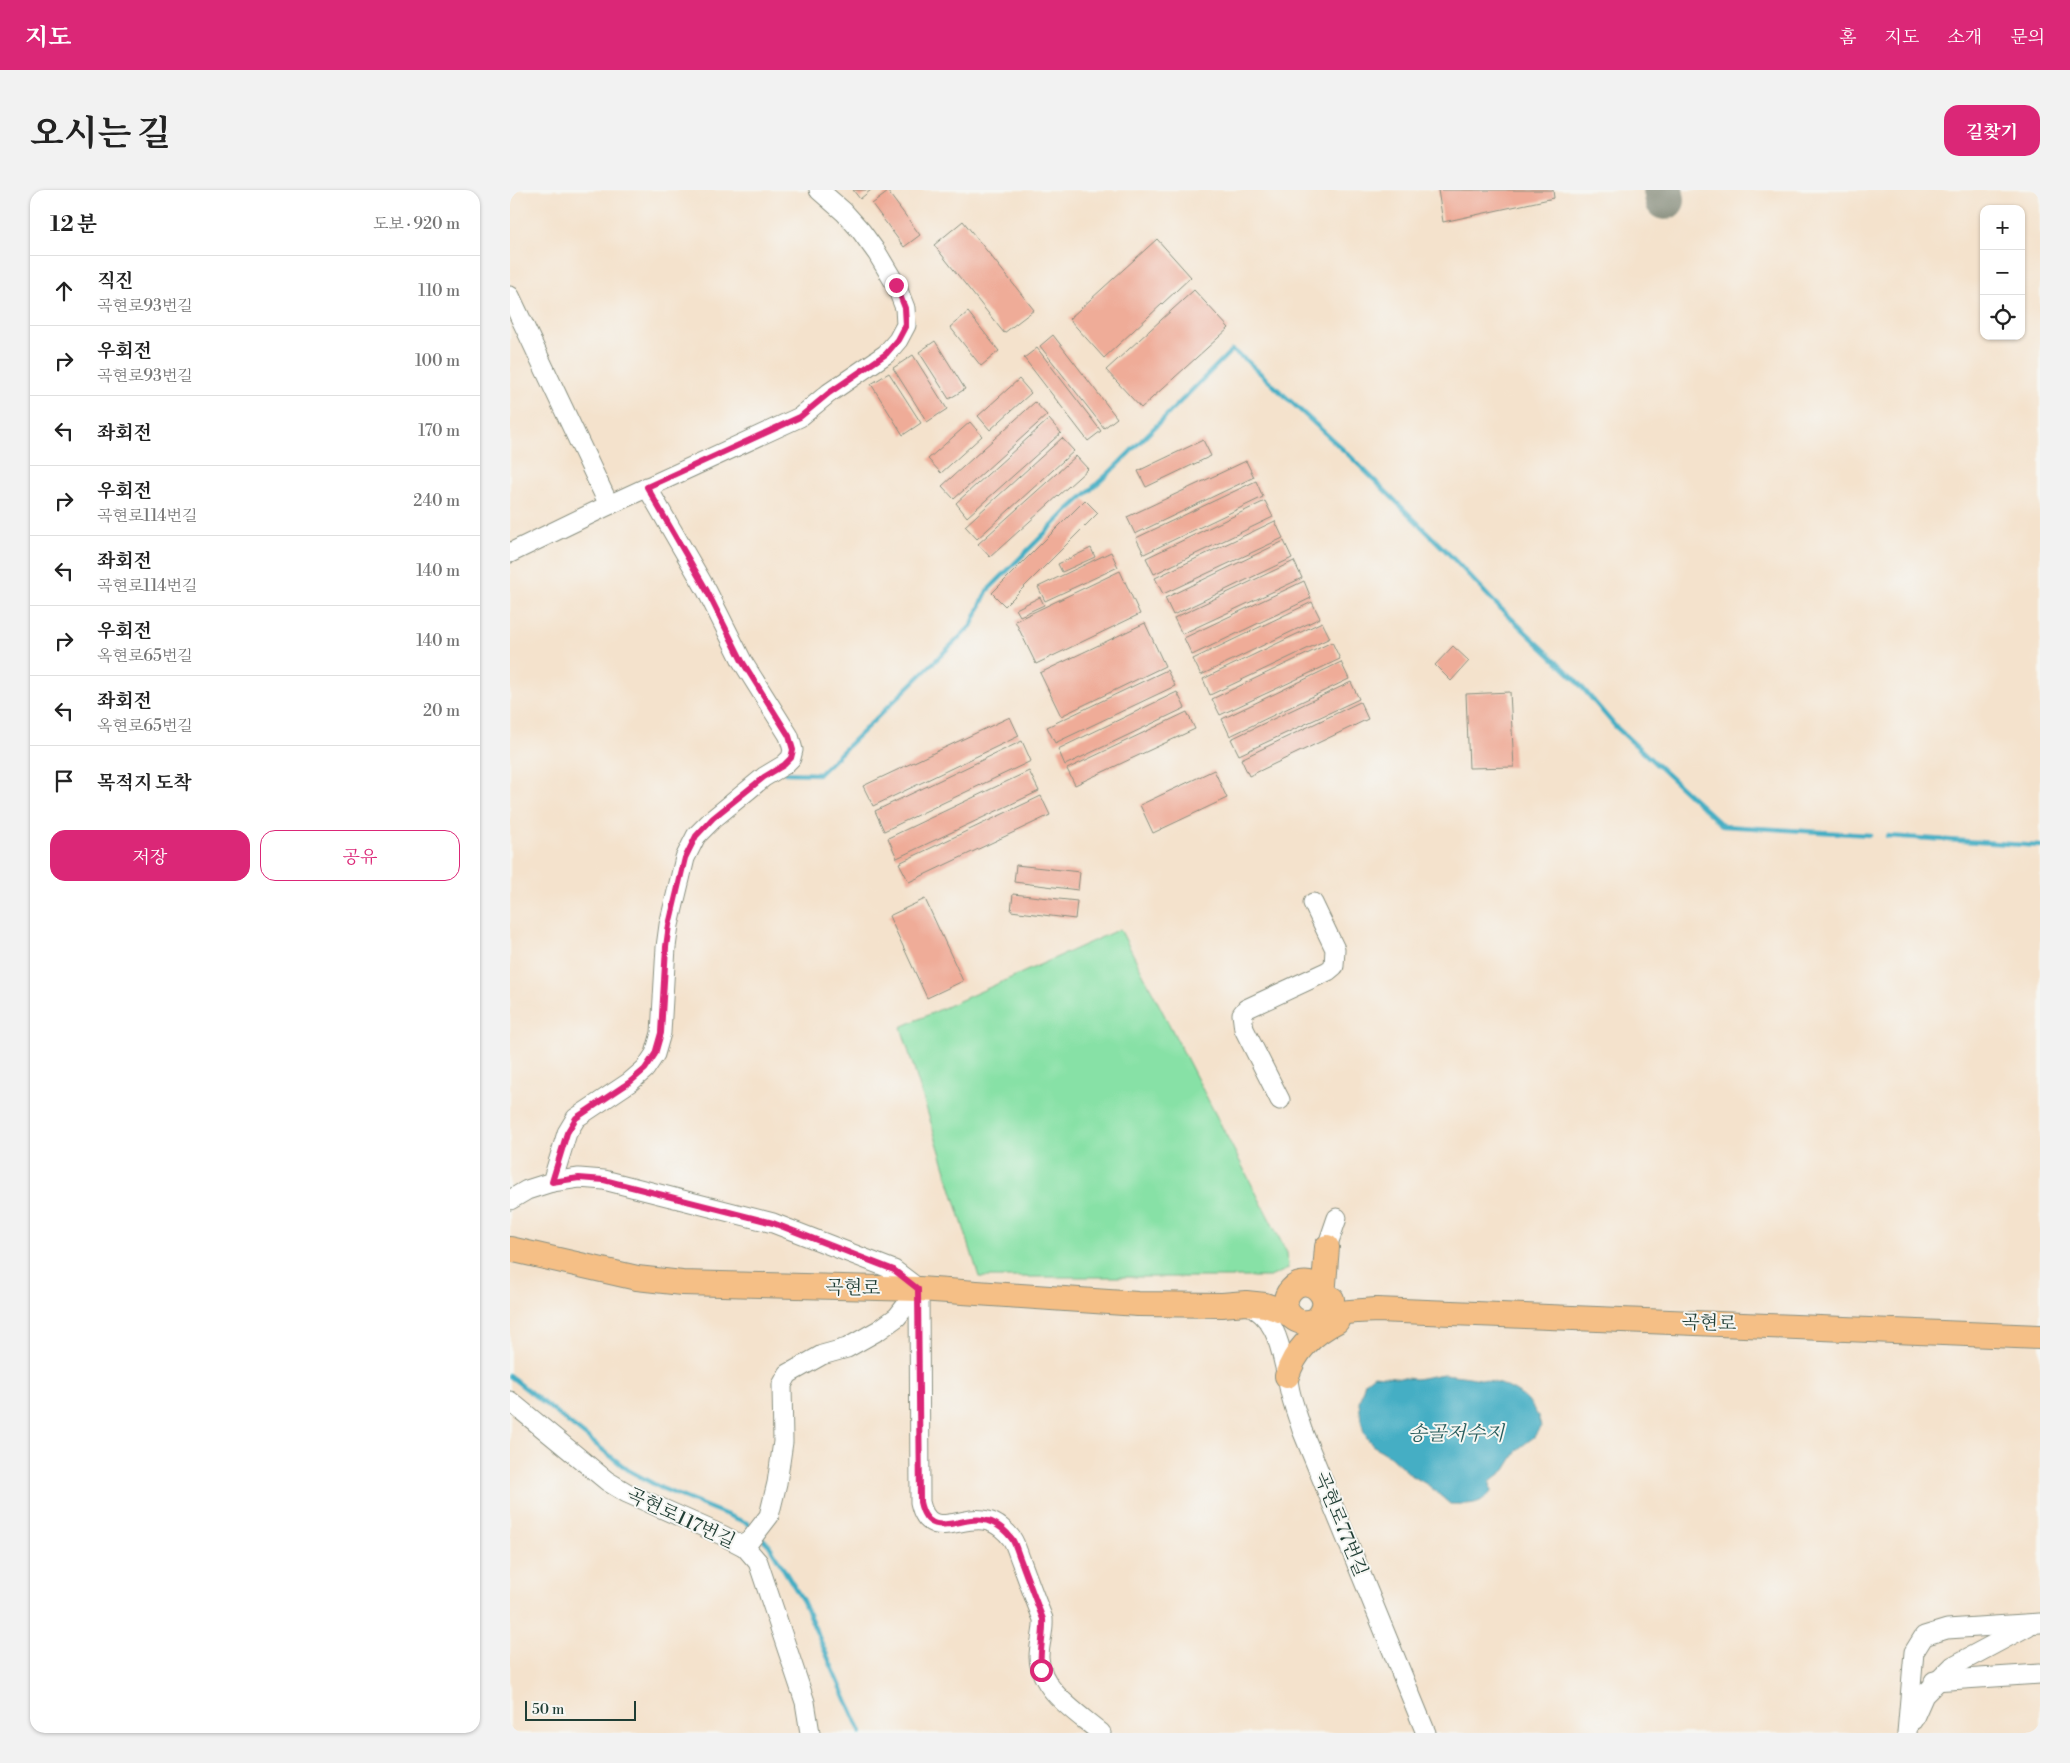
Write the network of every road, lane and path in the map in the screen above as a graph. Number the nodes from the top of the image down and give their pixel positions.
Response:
1 (819, 190) edge
2 (510, 296) edge
3 (647, 487) junction
4 (608, 505) junction
5 (510, 553) edge
6 (1313, 902) dead end
7 (1280, 1100) dead end
8 (552, 1182) junction
9 (510, 1200) edge
10 (1337, 1218) dead end
11 (1327, 1247) junction
12 (510, 1249) edge
13 (1297, 1282) junction
14 (918, 1289) junction
15 (1323, 1296) junction
16 (1246, 1303) junction
17 (1377, 1310) junction
18 (1288, 1313) junction
19 (1317, 1319) junction
20 (2040, 1337) edge
21 (1287, 1376) junction
22 (510, 1401) edge
23 (745, 1547) junction
24 (2037, 1623) edge
25 (2040, 1674) edge
26 (1939, 1680) junction
27 (1911, 1682) junction
28 (810, 1733) edge
29 (1101, 1733) edge
30 (1426, 1733) edge
31 (1907, 1733) edge

1 - 3 street
2 - 4 street
3 - 4 street
3 - 8 street
4 - 5 street
6 - 7 street
8 - 9 street
8 - 14 street
10 - 11 street
11 - 13 main road
11 - 15 main road
11 - 17 main road
12 - 14 main road, 곡현로
13 - 15 main road
13 - 16 main road
13 - 18 main road
14 - 16 main road, 곡현로
14 - 23 street
14 - 29 street
15 - 17 main road
15 - 19 main road
16 - 18 main road, 곡현로
16 - 21 street
17 - 19 main road
17 - 20 main road, 곡현로
17 - 21 main road
18 - 19 main road, 곡현로
18 - 21 street
19 - 21 street, 곡현로77번길
21 - 30 street, 곡현로77번길
22 - 23 street, 곡현로117번길
23 - 28 street, 곡현로117번길
24 - 26 street
24 - 27 street
25 - 26 street
26 - 27 street
26 - 31 street
27 - 31 street

